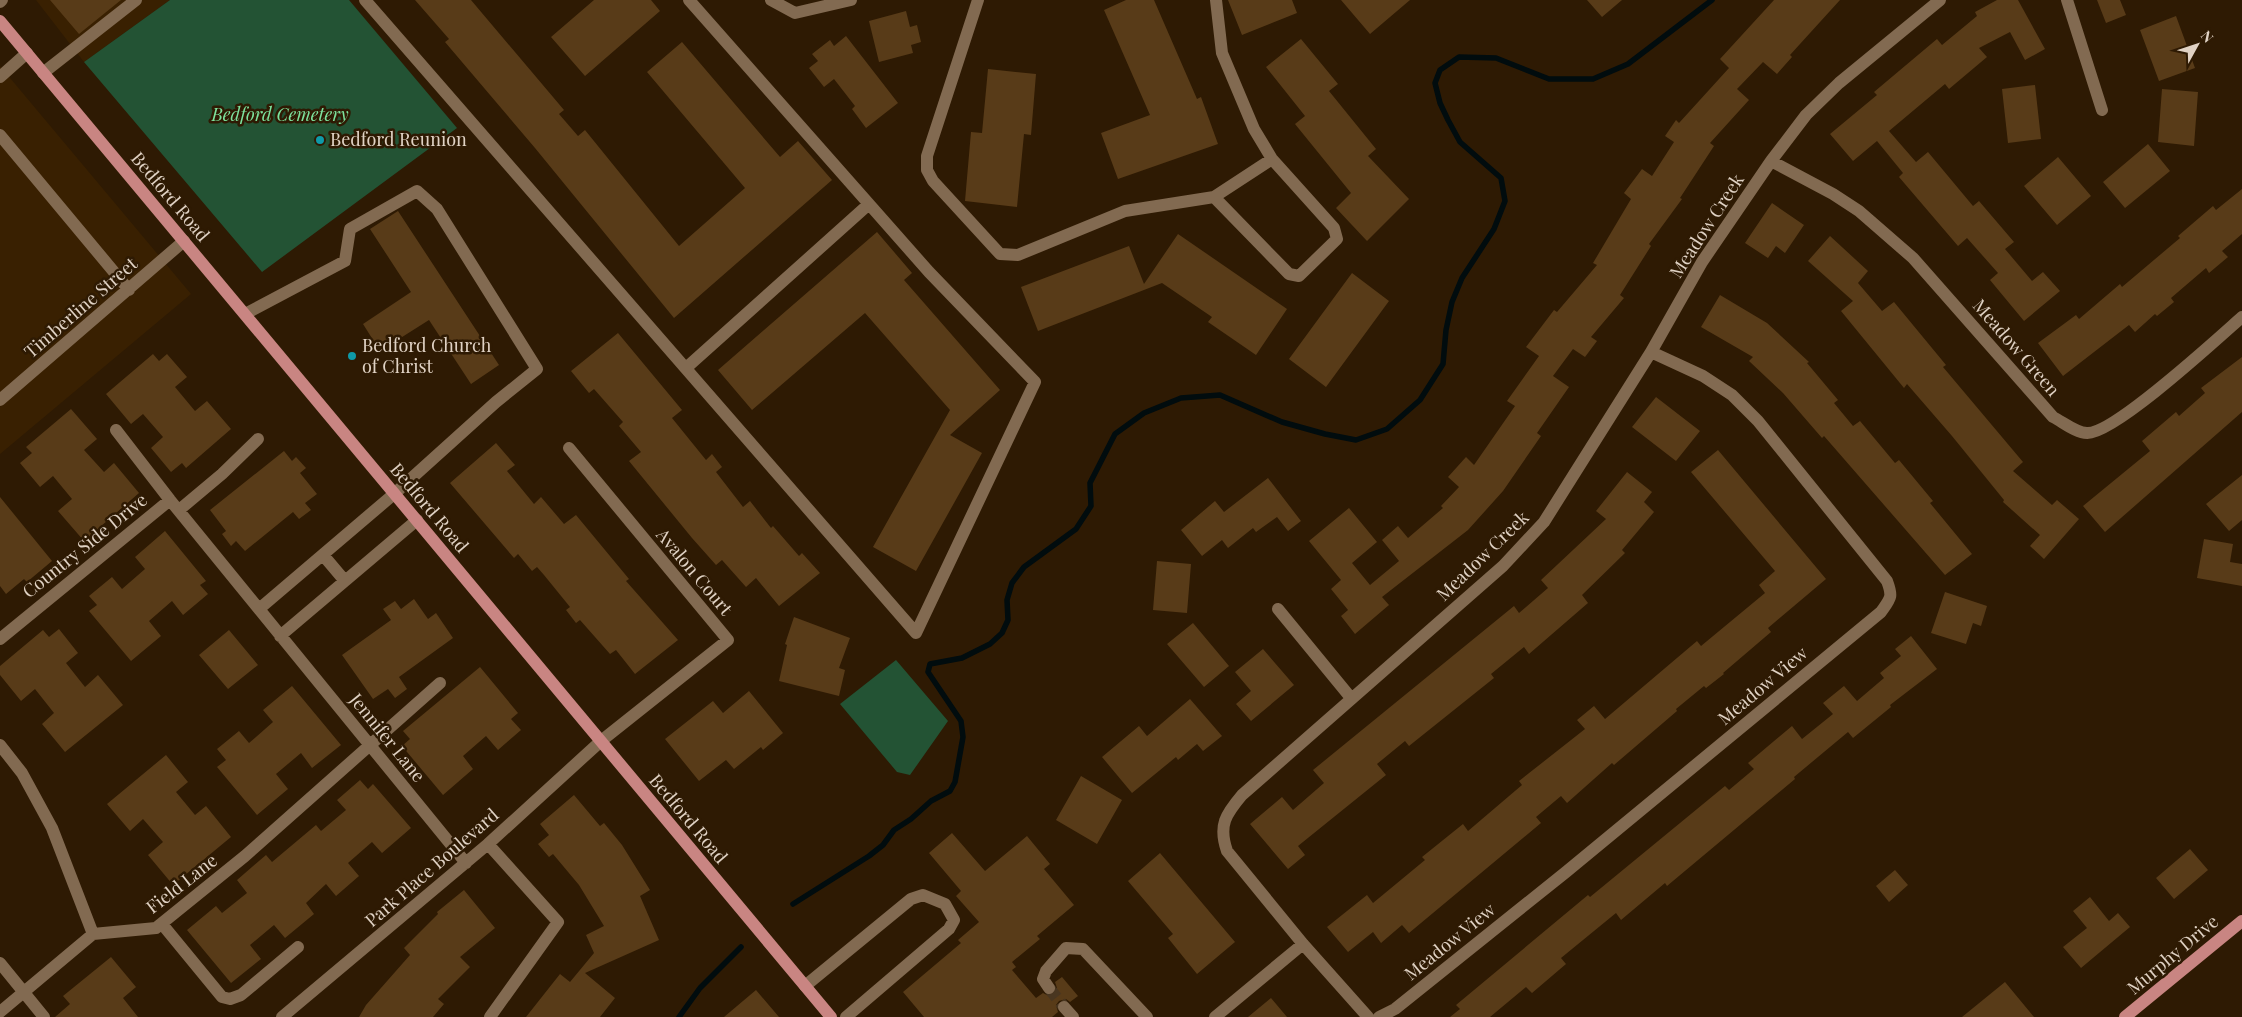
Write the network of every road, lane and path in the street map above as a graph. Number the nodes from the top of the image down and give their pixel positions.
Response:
1 (136, 0) edge
2 (365, 0) edge
3 (689, 0) edge
4 (771, 0) edge
5 (851, 0) edge
6 (978, 0) edge
7 (1216, 0) edge
8 (1940, 0) edge
9 (2067, 0) edge
10 (0, 21) edge
11 (27, 53) junction
12 (43, 73) junction
13 (0, 77) edge
14 (2102, 110) dead end
15 (0, 135) edge
16 (1272, 159) junction
17 (1770, 161) junction
18 (1214, 197) junction
19 (869, 204) junction
20 (184, 241) junction
21 (129, 290) junction
22 (245, 314) junction
23 (2242, 317) edge
24 (1651, 352) junction
25 (686, 368) junction
26 (0, 400) edge
27 (116, 430) dead end
28 (258, 439) dead end
29 (569, 448) dead end
30 (394, 494) junction
31 (170, 500) junction
32 (178, 510) junction
33 (416, 520) junction
34 (323, 555) junction
35 (345, 581) junction
36 (259, 609) junction
37 (1278, 609) dead end
38 (280, 636) junction
39 (0, 639) edge
40 (440, 683) dead end
41 (1352, 698) junction
42 (601, 741) junction
43 (369, 744) junction
44 (0, 745) edge
45 (488, 844) junction
46 (466, 863) junction
47 (2242, 920) edge
48 (162, 924) junction
49 (93, 934) junction
50 (1303, 944) junction
51 (298, 947) dead end
52 (0, 963) edge
53 (805, 986) junction
54 (1049, 988) tunnel mouth
55 (23, 993) junction
56 (1064, 1007) tunnel mouth
57 (0, 1012) edge
58 (44, 1017) edge
59 (282, 1017) edge
60 (490, 1017) edge
61 (831, 1017) edge
62 (846, 1017) edge
63 (1073, 1017) edge
64 (1147, 1017) edge
65 (1215, 1017) edge
66 (1368, 1017) edge
67 (1379, 1017) edge
68 (2125, 1017) edge

1 - 12 street
2 - 25 street
3 - 19 street
4 - 5 street
6 - 18 street
7 - 16 street
8 - 17 street, Meadow Creek
9 - 14 street
10 - 11 main road, Bedford Road
11 - 12 main road, Bedford Road
11 - 13 street
12 - 20 main road, Bedford Road
15 - 21 street
16 - 18 street
16 - 18 street
17 - 23 street, Meadow Green
17 - 24 street, Meadow Creek
19 - 25 street
19 - 25 street
20 - 21 street, Timberline Street
20 - 22 main road, Bedford Road
21 - 26 street, Timberline Street
22 - 30 main road, Bedford Road
22 - 30 street
24 - 41 street, Meadow Creek
24 - 67 street, Meadow View
27 - 31 street, Jennifer Lane
28 - 32 street
29 - 42 street, Avalon Court
30 - 33 main road, Bedford Road
30 - 34 street
31 - 32 street, Jennifer Lane
31 - 39 street, Country Side Drive
32 - 36 street, Jennifer Lane
33 - 35 street
33 - 42 main road, Bedford Road
34 - 35 street
34 - 36 street
35 - 38 street
36 - 38 street, Jennifer Lane
37 - 41 street
38 - 43 street, Jennifer Lane
40 - 43 street, Field Lane
41 - 50 street, Meadow Creek
42 - 45 street, Park Place Boulevard
42 - 53 main road, Bedford Road
43 - 46 street, Jennifer Lane
43 - 48 street, Field Lane
44 - 49 street
45 - 46 street, Park Place Boulevard
45 - 60 street
46 - 59 street, Park Place Boulevard
47 - 68 main road, Murphy Drive
48 - 49 street, Field Lane
48 - 51 street
49 - 55 street
50 - 65 street
50 - 66 street
52 - 55 street
53 - 61 main road, Bedford Road
53 - 62 street
54 - 64 street
55 - 57 street
55 - 58 street
56 - 63 street

